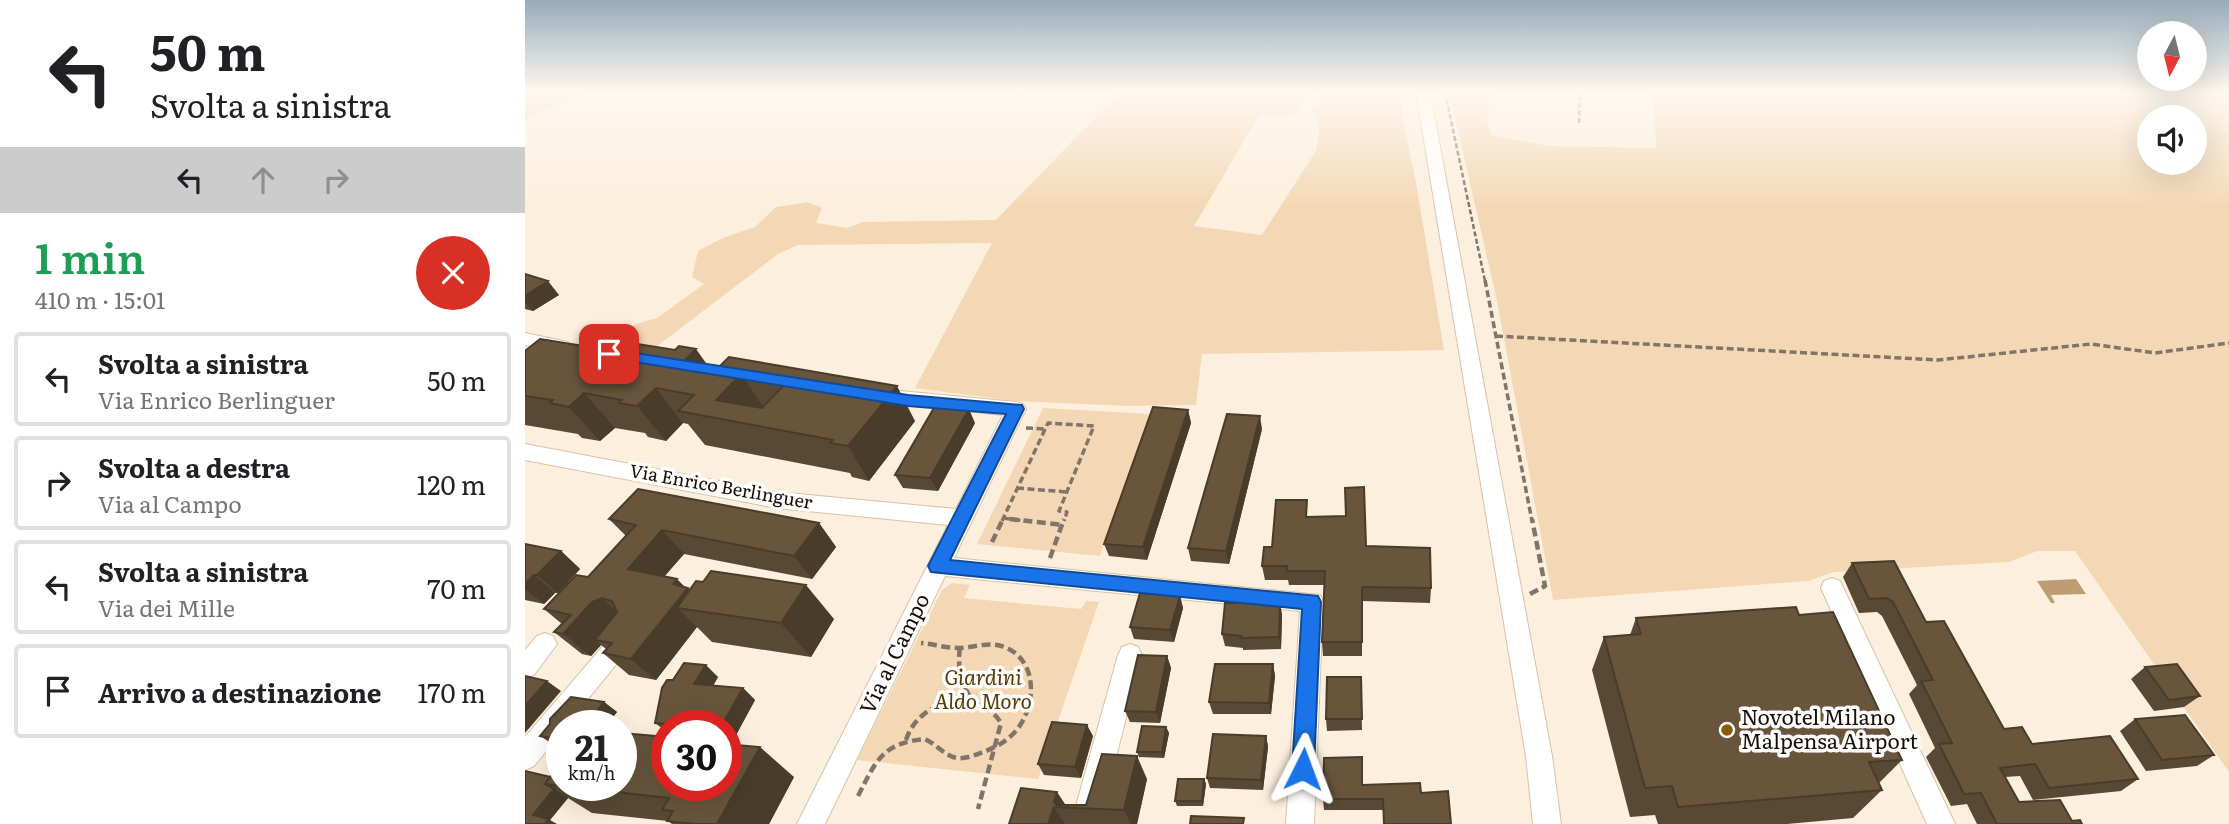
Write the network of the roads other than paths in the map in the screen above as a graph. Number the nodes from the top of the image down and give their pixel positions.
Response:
1 (1430, 130) edge
2 (525, 339) edge
3 (567, 363) edge
4 (867, 394) edge
5 (525, 452) edge
6 (961, 518) junction
7 (938, 566) junction
8 (1832, 588) dead end
9 (628, 633) edge
10 (545, 645) dead end
11 (1130, 655) dead end
12 (525, 667) edge
13 (525, 757) edge
14 (1548, 822) edge
15 (811, 824) edge
16 (1086, 824) edge
17 (1300, 824) edge
18 (1941, 824) edge

1 - 14 street
2 - 3 street
4 - 6 street, Via al Campo
5 - 6 street, Via Enrico Berlinguer
6 - 7 street, Via al Campo
7 - 15 street, Via al Campo
7 - 17 street
8 - 18 street
9 - 13 street
10 - 12 street
11 - 16 street

